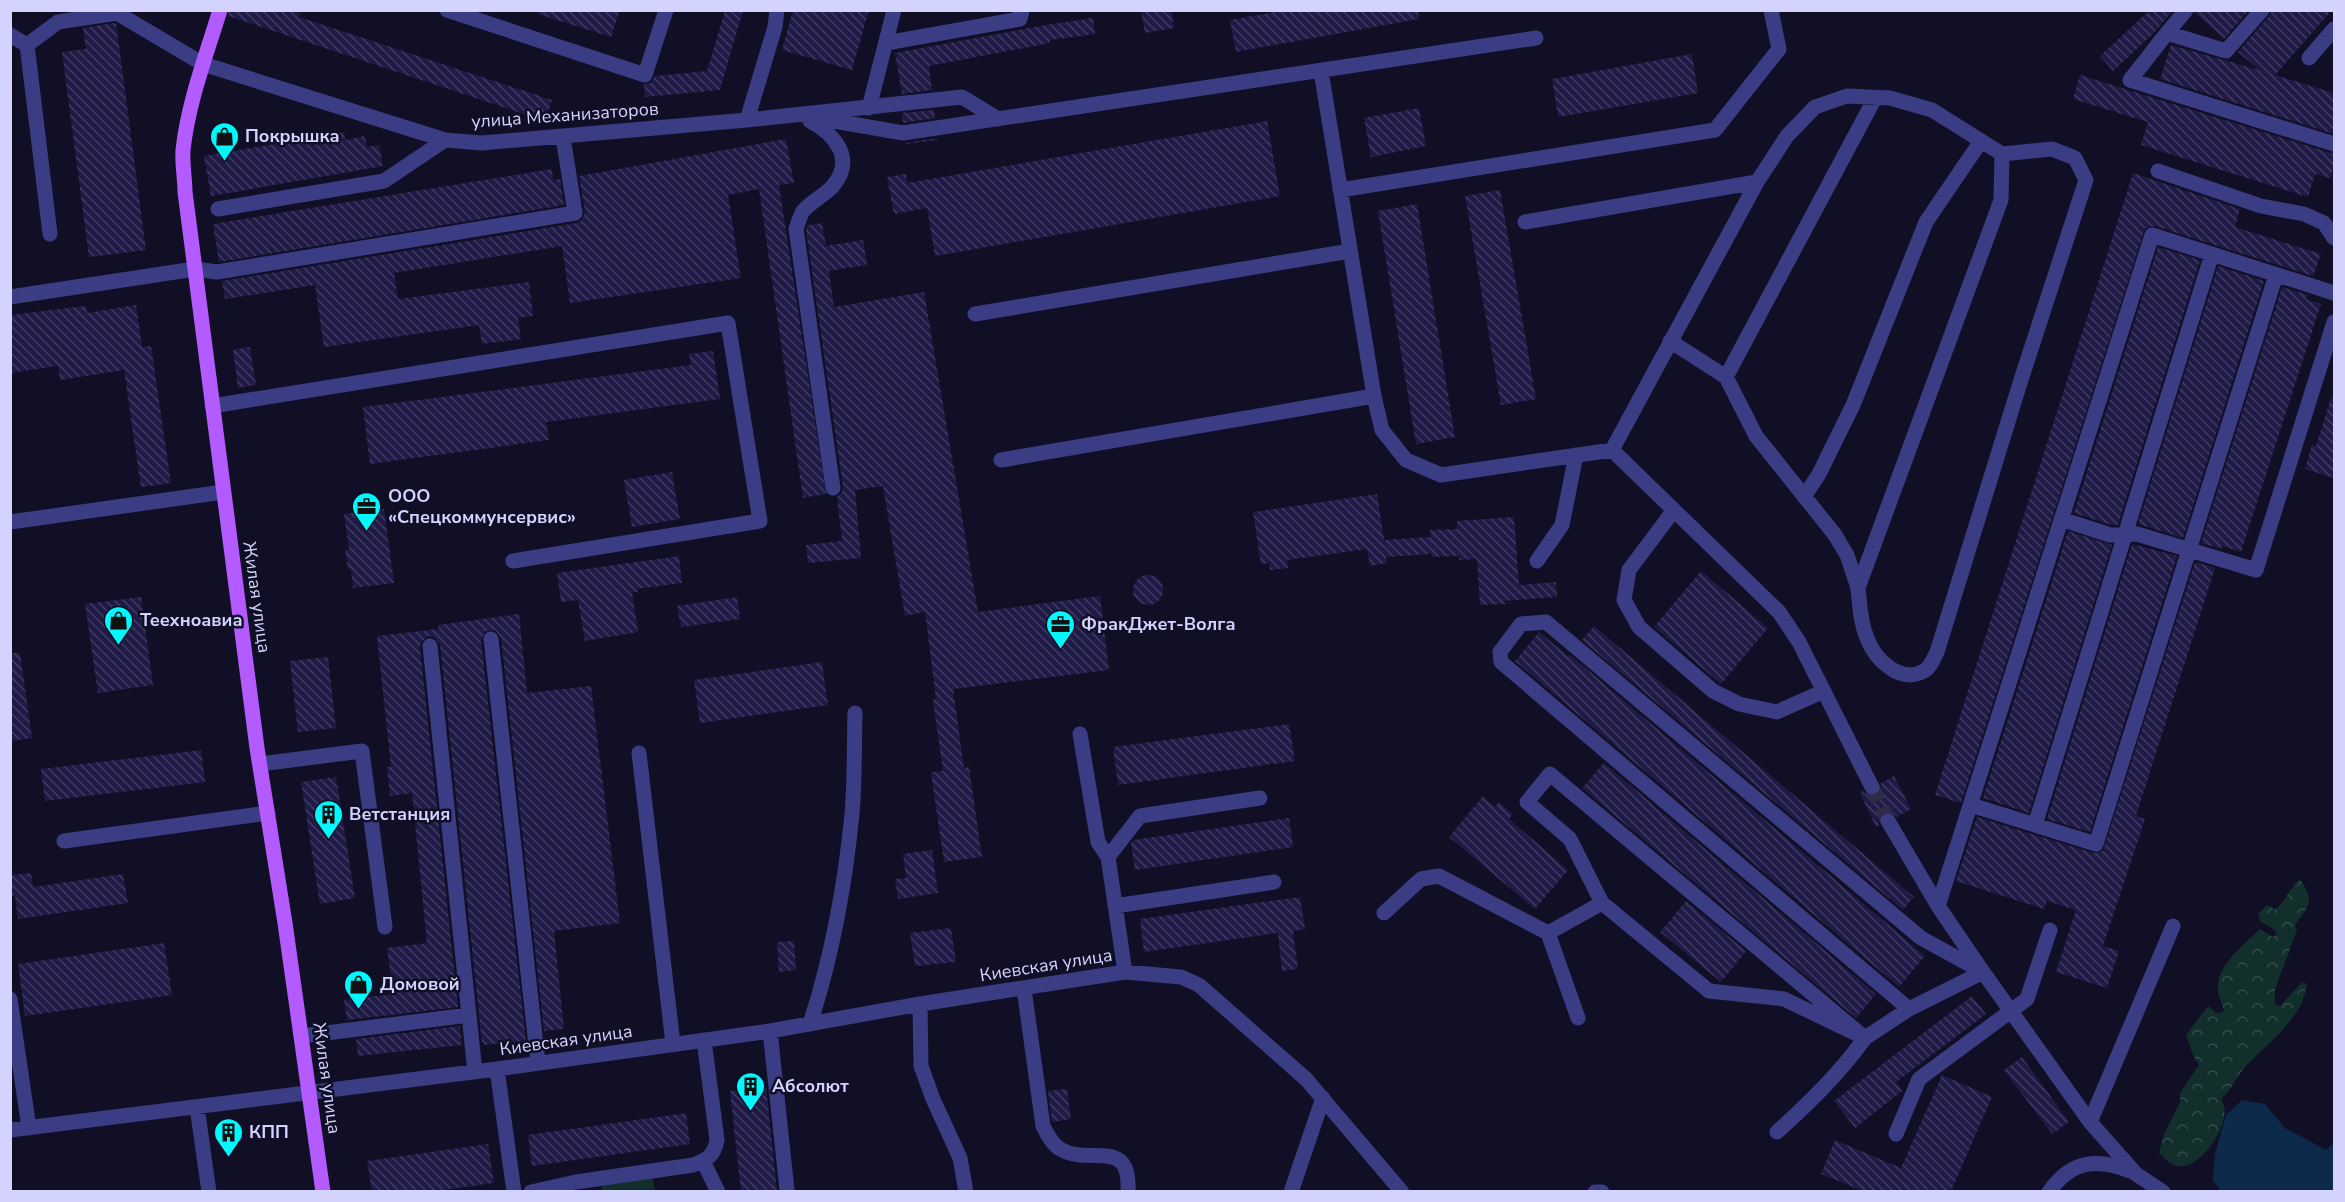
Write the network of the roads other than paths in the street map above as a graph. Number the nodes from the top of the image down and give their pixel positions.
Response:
1 (220, 10) edge
2 (447, 10) edge
3 (666, 10) edge
4 (777, 10) edge
5 (894, 10) edge
6 (1019, 10) edge
7 (1771, 10) edge
8 (2186, 10) edge
9 (2262, 10) edge
10 (136, 17) edge
11 (2334, 29) edge
12 (2167, 33) junction
13 (10, 35) edge
14 (1536, 38) dead end
15 (886, 43) junction
16 (27, 45) junction
17 (2309, 58) dead end
18 (203, 64) junction
19 (1321, 70) junction
20 (1875, 98) junction
21 (869, 108) junction
22 (800, 115) junction
23 (998, 119) junction
24 (747, 120) junction
25 (563, 137) junction
26 (445, 140) junction
27 (1981, 141) junction
28 (2334, 144) edge
29 (2002, 154) junction
30 (2158, 171) dead end
31 (1757, 182) junction
32 (1340, 190) junction
33 (218, 209) dead end
34 (1525, 222) dead end
35 (50, 234) dead end
36 (2334, 238) edge
37 (1350, 251) junction
38 (2212, 254) junction
39 (195, 269) junction
40 (2276, 274) junction
41 (2333, 288) edge
42 (10, 297) edge
43 (975, 314) dead end
44 (2334, 322) edge
45 (1670, 341) junction
46 (1726, 377) junction
47 (1374, 396) junction
48 (212, 406) junction
49 (1612, 450) junction
50 (1576, 455) junction
51 (1001, 460) dead end
52 (833, 488) dead end
53 (223, 492) junction
54 (1804, 497) junction
55 (1674, 510) junction
56 (2061, 519) junction
57 (10, 522) edge
58 (2125, 534) junction
59 (2189, 550) junction
60 (513, 561) dead end
61 (1537, 561) dead end
62 (1858, 588) junction
63 (491, 639) dead end
64 (430, 646) dead end
65 (1824, 691) junction
66 (855, 713) dead end
67 (1080, 734) dead end
68 (639, 753) dead end
69 (260, 764) junction
70 (1872, 787) tunnel mouth
71 (1260, 798) dead end
72 (1971, 805) junction
73 (268, 813) junction
74 (1888, 821) tunnel mouth
75 (2036, 825) junction
76 (64, 841) dead end
77 (1108, 857) junction
78 (1274, 882) dead end
79 (1602, 903) junction
80 (1115, 906) junction
81 (1938, 906) junction
82 (1384, 913) dead end
83 (2173, 926) dead end
84 (385, 927) dead end
85 (2050, 930) dead end
86 (1548, 933) junction
87 (1125, 972) junction
88 (1983, 972) junction
89 (1024, 989) junction
90 (10, 999) edge
91 (920, 1004) junction
92 (1909, 1009) junction
93 (2010, 1011) junction
94 (469, 1015) junction
95 (1578, 1017) dead end
96 (810, 1024) junction
97 (770, 1031) junction
98 (302, 1036) junction
99 (1865, 1038) junction
100 (704, 1040) junction
101 (673, 1044) junction
102 (538, 1063) junction
103 (497, 1069) junction
104 (475, 1072) junction
105 (310, 1093) junction
106 (1323, 1098) junction
107 (197, 1107) junction
108 (2090, 1122) junction
109 (29, 1128) junction
110 (10, 1130) edge
111 (1777, 1132) dead end
112 (1896, 1134) dead end
113 (703, 1161) junction
114 (2136, 1174) junction
115 (787, 1190) dead end
116 (209, 1191) edge
117 (323, 1191) edge
118 (514, 1191) edge
119 (531, 1191) edge
120 (718, 1191) edge
121 (966, 1191) edge
122 (1128, 1191) edge
123 (1292, 1191) edge
124 (1402, 1191) edge
125 (1595, 1191) edge
126 (1602, 1191) edge
127 (2049, 1191) edge
128 (2163, 1191) edge

1 - 18 main road, Жилая улица
2 - 3 street
4 - 24 street
5 - 15 street
6 - 15 street
7 - 32 street
8 - 12 street
9 - 12 street
10 - 16 street, улица Механизаторов
10 - 18 street, улица Механизаторов
11 - 17 street
12 - 28 street
13 - 16 street
14 - 19 street
15 - 21 street
16 - 35 street
18 - 26 street, улица Механизаторов
18 - 39 main road, Жилая улица
19 - 23 street
19 - 32 street
20 - 27 street
20 - 31 street
20 - 46 street
21 - 22 street, улица Механизаторов
21 - 23 street, улица Механизаторов
22 - 23 street
22 - 24 street, улица Механизаторов
22 - 52 street
24 - 25 street, улица Механизаторов
25 - 26 street, улица Механизаторов
25 - 39 street
26 - 33 street
27 - 29 street
27 - 54 street
29 - 62 street
29 - 62 street
30 - 36 street
31 - 34 street
31 - 45 street
32 - 37 street
37 - 43 street
37 - 47 street
38 - 40 street
38 - 56 street
38 - 58 street
39 - 42 street
39 - 48 main road, Жилая улица
40 - 41 street
40 - 59 street
44 - 59 street
45 - 46 street
45 - 49 street
46 - 54 street
47 - 50 street
47 - 51 street
48 - 53 main road, Жилая улица
48 - 60 street
49 - 50 street
49 - 55 street
50 - 61 street
53 - 57 street
53 - 69 main road, Жилая улица
54 - 62 street
55 - 65 street
55 - 65 street
56 - 58 street
56 - 72 street
58 - 59 street
58 - 75 street
59 - 75 street
63 - 102 street
64 - 94 street
65 - 70 street
66 - 96 street
67 - 77 street
68 - 101 street
69 - 73 main road, Жилая улица
69 - 84 street
71 - 77 street
72 - 75 street
72 - 81 street
73 - 76 street
73 - 98 main road, Жилая улица
74 - 81 street
77 - 80 street
78 - 80 street
79 - 86 street
79 - 99 street
79 - 99 street
80 - 87 street
81 - 88 street
82 - 86 street
83 - 108 street
85 - 93 street
86 - 95 street
87 - 89 street, Киевская улица
87 - 106 street, Киевская улица
88 - 92 street
88 - 92 street
88 - 93 street
89 - 91 street, Киевская улица
89 - 122 street
90 - 109 street
91 - 96 street, Киевская улица
91 - 121 street
92 - 99 street
93 - 108 street
93 - 112 street
94 - 98 street
94 - 104 street
96 - 97 street, Киевская улица
97 - 100 street, Киевская улица
97 - 115 street
98 - 105 main road, Жилая улица
99 - 111 street
100 - 101 street, Киевская улица
100 - 113 street
101 - 102 street, Киевская улица
102 - 103 street, Киевская улица
103 - 104 street, Киевская улица
103 - 118 street
104 - 105 street, Киевская улица
105 - 107 street, Киевская улица
105 - 117 main road, Жилая улица
106 - 123 street
106 - 124 street, Киевская улица
107 - 109 street, Киевская улица
107 - 116 street
108 - 114 street
109 - 110 street, Киевская улица
113 - 119 street
113 - 120 street
114 - 127 street
114 - 128 street
125 - 126 street

